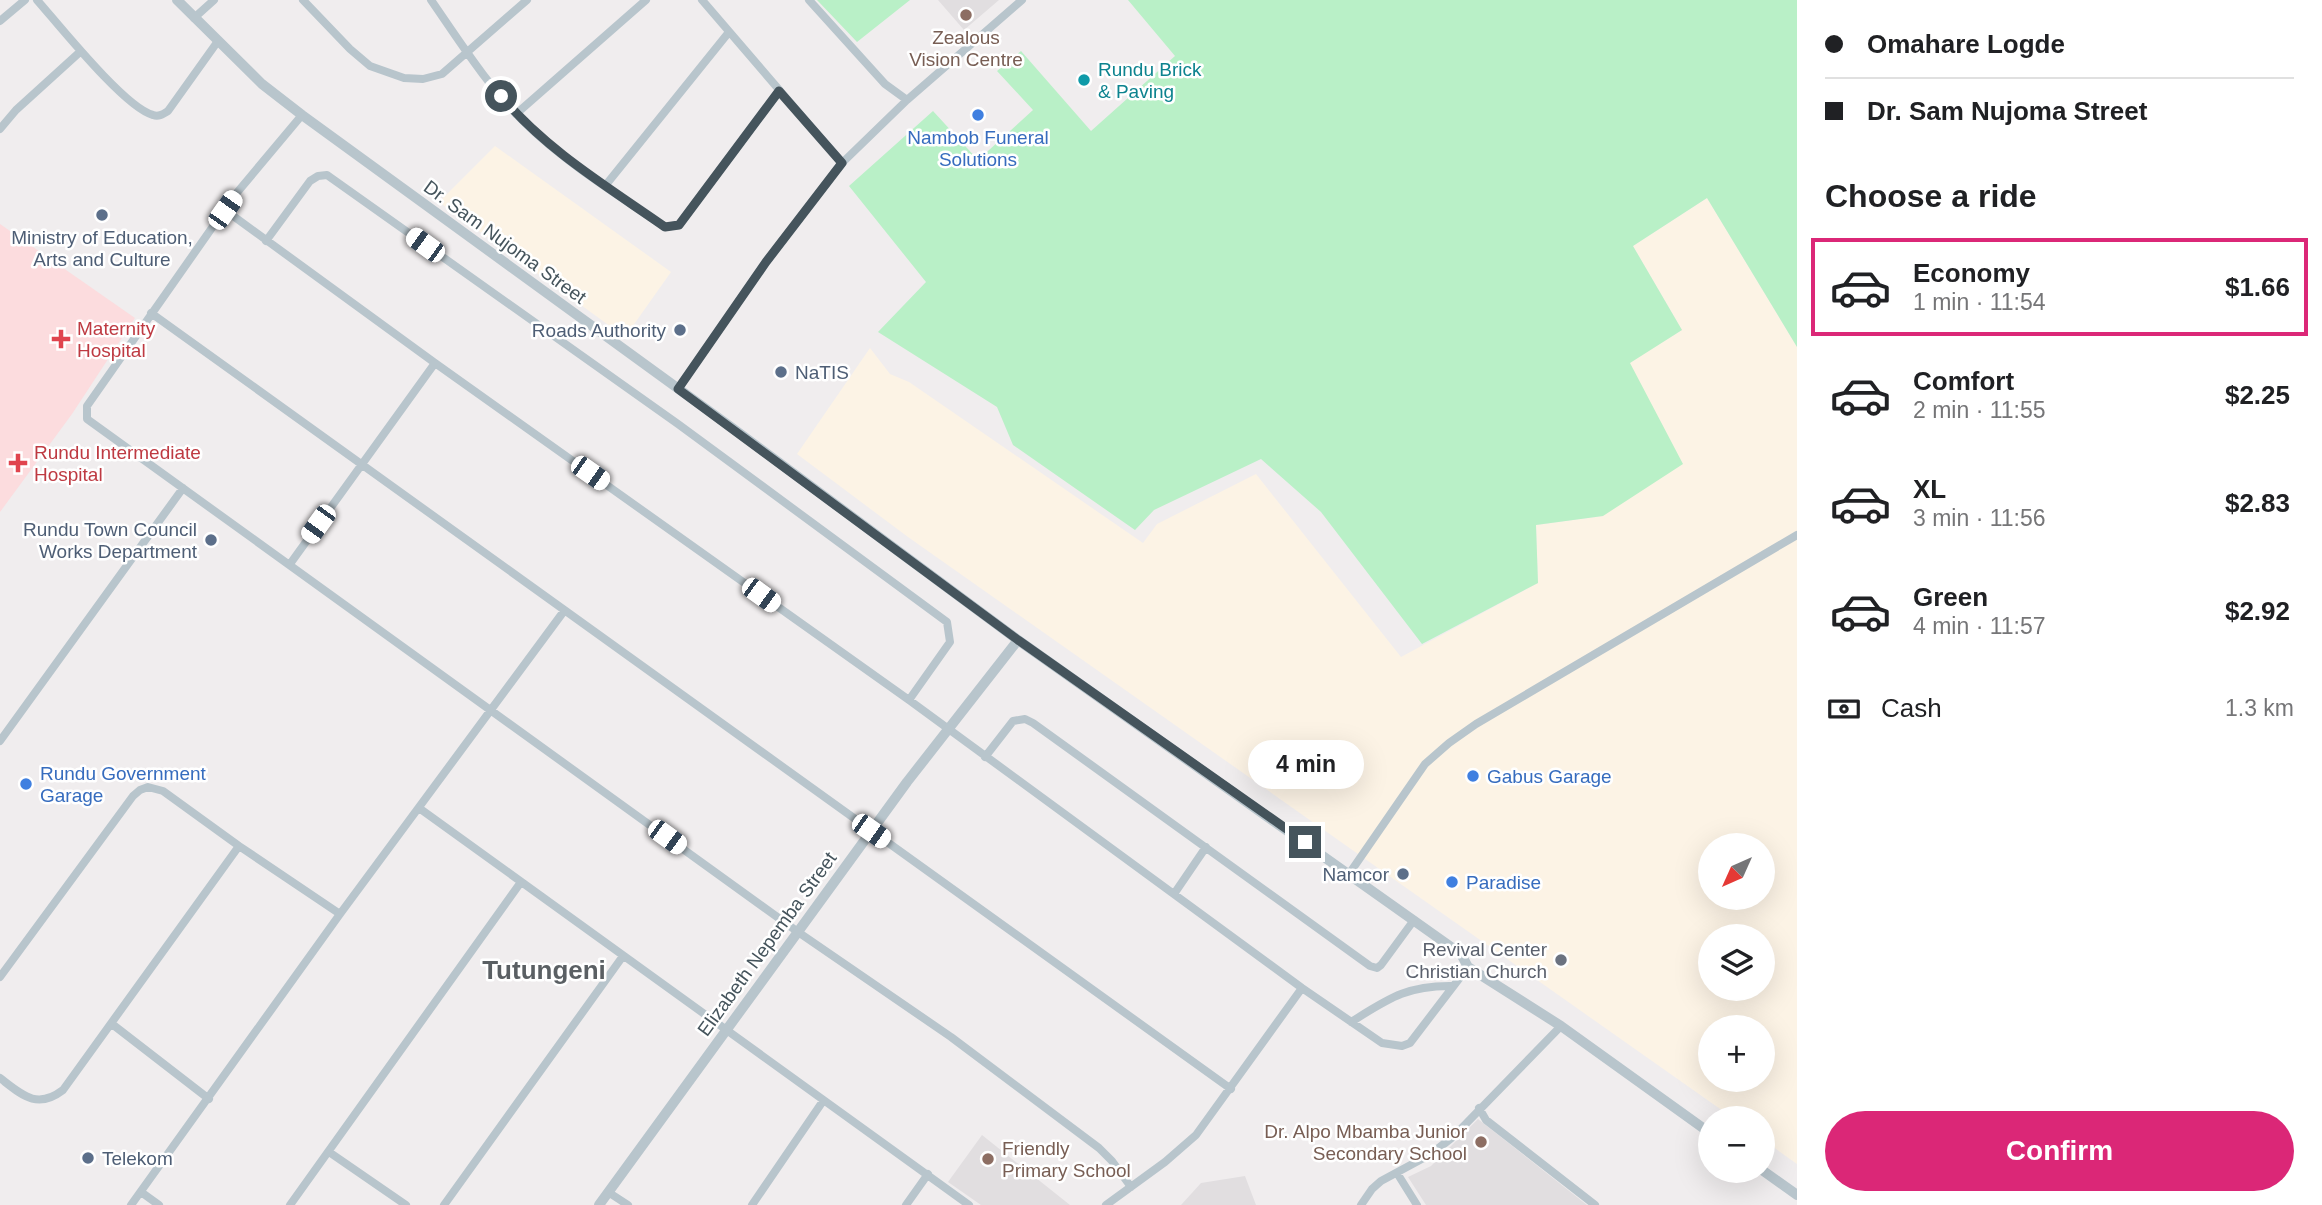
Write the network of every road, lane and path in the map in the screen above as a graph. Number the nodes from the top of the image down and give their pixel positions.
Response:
1 (25, 0) edge
2 (37, 0) edge
3 (177, 0) edge
4 (214, 0) edge
5 (303, 0) edge
6 (431, 0) edge
7 (527, 0) edge
8 (646, 0) edge
9 (702, 0) edge
10 (809, 0) edge
11 (1022, 0) edge
12 (194, 18) junction
13 (0, 21) edge
14 (729, 32) junction
15 (218, 41) junction
16 (81, 51) junction
17 (467, 52) junction
18 (779, 91) junction
19 (907, 100) junction
20 (516, 114) junction
21 (302, 115) junction
22 (0, 129) edge
23 (842, 163) junction
24 (605, 186) junction
25 (225, 210) junction
26 (266, 241) junction
27 (151, 313) junction
28 (435, 363) junction
29 (678, 389) junction
30 (362, 464) junction
31 (183, 488) junction
32 (1797, 535) edge
33 (289, 564) junction
34 (564, 611) junction
35 (1018, 640) junction
36 (909, 700) junction
37 (493, 710) junction
38 (948, 729) junction
39 (0, 741) edge
40 (985, 757) junction
41 (419, 808) junction
42 (871, 831) junction
43 (239, 846) junction
44 (1206, 847) junction
45 (1349, 874) junction
46 (521, 882) junction
47 (1174, 894) junction
48 (341, 914) junction
49 (1414, 920) junction
50 (798, 932) junction
51 (623, 956) junction
52 (1468, 967) junction
53 (0, 977) edge
54 (1453, 986) junction
55 (1302, 988) junction
56 (1351, 1022) junction
57 (112, 1024) junction
58 (1561, 1026) junction
59 (726, 1031) junction
60 (0, 1078) edge
61 (1231, 1089) junction
62 (209, 1099) junction
63 (824, 1101) junction
64 (1479, 1108) junction
65 (1698, 1124) edge
66 (328, 1152) junction
67 (1397, 1173) junction
68 (929, 1174) junction
69 (1775, 1179) edge
70 (1131, 1187) junction
71 (141, 1192) junction
72 (608, 1192) junction
73 (1797, 1195) edge
74 (131, 1205) edge
75 (159, 1205) edge
76 (290, 1205) edge
77 (406, 1205) edge
78 (444, 1205) edge
79 (598, 1205) edge
80 (628, 1205) edge
81 (752, 1205) edge
82 (906, 1205) edge
83 (969, 1205) edge
84 (1106, 1205) edge
85 (1361, 1205) edge
86 (1416, 1205) edge
87 (1595, 1205) edge

1 - 13 street
2 - 16 street
3 - 12 street, Dr. Sam Nujoma Street
4 - 12 street
5 - 17 street
6 - 17 street
7 - 17 street
8 - 20 street
9 - 14 street
10 - 19 street
11 - 19 street
12 - 15 street, Dr. Sam Nujoma Street
14 - 18 street
14 - 24 street
15 - 16 street
15 - 21 street, Dr. Sam Nujoma Street
16 - 22 street
17 - 20 street
18 - 23 street
18 - 24 street
19 - 23 street
20 - 24 street
21 - 25 street
21 - 29 street, Dr. Sam Nujoma Street
23 - 29 street
25 - 26 street
25 - 27 street
26 - 28 street
26 - 36 street
27 - 30 street
27 - 31 street
28 - 30 street
28 - 36 street
29 - 35 street, Dr. Sam Nujoma Street
30 - 33 street
30 - 34 street
31 - 33 street
31 - 39 street
32 - 45 street
33 - 37 street
34 - 37 street
34 - 42 street
35 - 38 street, Elizabeth Nepemba Street
35 - 45 street, Dr. Sam Nujoma Street
36 - 38 street
37 - 41 street
37 - 50 street
38 - 40 street
38 - 42 street, Elizabeth Nepemba Street
40 - 44 street
40 - 47 street
41 - 46 street
41 - 48 street
42 - 50 street, Elizabeth Nepemba Street
42 - 61 street
43 - 48 street
43 - 53 street
43 - 57 street
44 - 47 street
44 - 49 street
45 - 49 street, Dr. Sam Nujoma Street
46 - 51 street
46 - 66 street
47 - 55 street
48 - 62 street
49 - 52 street, Dr. Sam Nujoma Street
50 - 59 street, Elizabeth Nepemba Street
50 - 70 street
51 - 59 street
51 - 78 street
52 - 54 street
52 - 58 street, Dr. Sam Nujoma Street
54 - 56 street
54 - 56 street
55 - 56 street
55 - 61 street
57 - 60 street
57 - 62 street
58 - 64 street
58 - 65 street, Dr. Sam Nujoma Street
59 - 63 street
59 - 72 street, Elizabeth Nepemba Street
61 - 70 street
62 - 71 street
63 - 68 street
63 - 81 street
64 - 67 street
64 - 87 street
66 - 76 street
66 - 77 street
67 - 85 street
67 - 86 street
68 - 82 street
68 - 83 street
69 - 73 street
70 - 84 street
71 - 74 street
71 - 75 street
72 - 79 street, Elizabeth Nepemba Street
72 - 80 street

